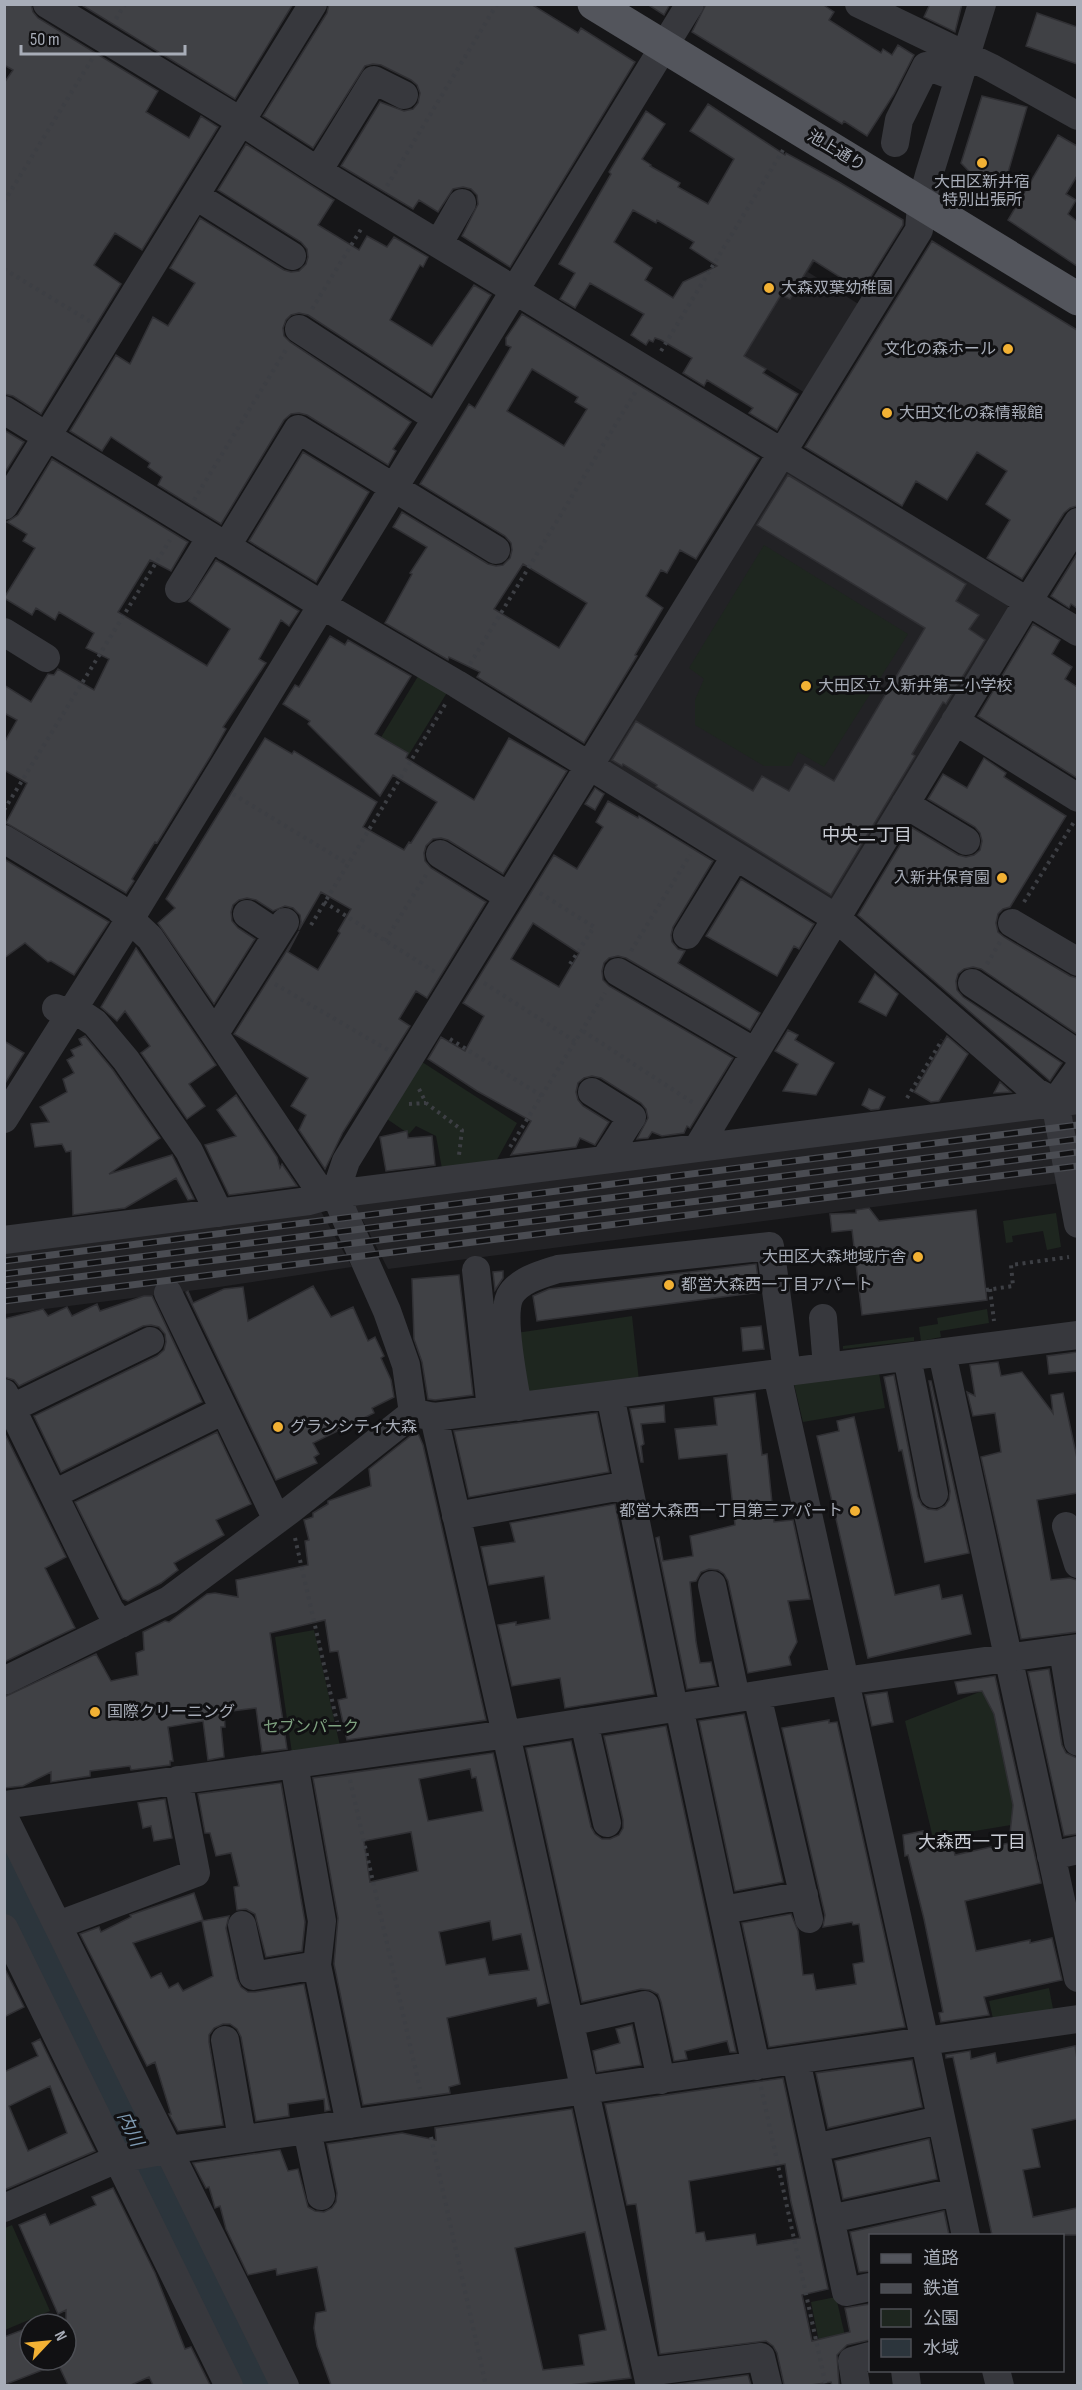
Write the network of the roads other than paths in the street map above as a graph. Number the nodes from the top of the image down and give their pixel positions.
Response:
1 (47, 4) edge
2 (313, 4) edge
3 (594, 4) edge
4 (690, 4) edge
5 (859, 4) edge
6 (982, 4) edge
7 (664, 46) junction
8 (962, 67) junction
9 (404, 96) dead end
10 (1077, 116) edge
11 (242, 122) junction
12 (895, 143) dead end
13 (318, 171) junction
14 (196, 196) junction
15 (462, 203) dead end
16 (921, 204) junction
17 (439, 243) junction
18 (292, 256) dead end
19 (514, 289) junction
20 (1077, 299) edge
21 (299, 329) road end
22 (4, 410) edge
23 (436, 418) junction
24 (47, 436) junction
25 (782, 454) junction
26 (9, 487) edge
27 (393, 488) junction
28 (1077, 522) edge
29 (219, 542) junction
30 (496, 550) dead end
31 (179, 589) dead end
32 (1028, 601) junction
33 (322, 605) junction
34 (4, 632) edge
35 (1077, 632) edge
36 (46, 658) dead end
37 (955, 721) junction
38 (588, 766) junction
39 (1077, 798) edge
40 (905, 804) junction
41 (4, 839) edge
42 (966, 841) dead end
43 (440, 854) road end
44 (735, 857) junction
45 (513, 888) junction
46 (247, 914) dead end
47 (836, 918) junction
48 (130, 919) junction
49 (1012, 923) road end
50 (687, 935) dead end
51 (1077, 962) edge
52 (618, 972) road end
53 (65, 1008) junction
54 (951, 1019) junction
55 (215, 1033) junction
56 (755, 1052) junction
57 (1077, 1054) edge
58 (1077, 1070) edge
59 (592, 1092) dead end
60 (1066, 1101) edge
61 (4, 1119) edge
62 (698, 1147) junction
63 (606, 1159) junction
64 (335, 1194) junction
65 (219, 1213) junction
66 (1077, 1224) edge
67 (4, 1240) edge
68 (476, 1270) dead end
69 (168, 1293) dead end
70 (823, 1318) dead end
71 (1077, 1335) edge
72 (150, 1341) dead end
73 (942, 1353) junction
74 (907, 1357) junction
75 (827, 1367) junction
76 (782, 1373) junction
77 (610, 1395) junction
78 (518, 1407) junction
79 (491, 1410) junction
80 (216, 1414) dead end
81 (423, 1415) junction
82 (11, 1419) edge
83 (628, 1485) junction
84 (54, 1494) junction
85 (934, 1494) dead end
86 (283, 1515) junction
87 (456, 1516) junction
88 (1066, 1526) dead end
89 (1077, 1564) edge
90 (712, 1585) dead end
91 (121, 1624) junction
92 (1070, 1649) edge
93 (1007, 1658) junction
94 (4, 1681) edge
95 (844, 1681) junction
96 (747, 1696) junction
97 (676, 1708) junction
98 (584, 1722) junction
99 (506, 1734) junction
100 (1077, 1742) edge
101 (294, 1764) junction
102 (178, 1780) junction
103 (4, 1805) edge
104 (4, 1817) edge
105 (607, 1823) dead end
106 (1064, 1853) edge
107 (726, 1923) junction
108 (58, 1925) junction
109 (242, 1925) dead end
110 (4, 1928) edge
111 (317, 1965) junction
112 (1077, 1978) edge
113 (1077, 2019) edge
114 (570, 2022) junction
115 (225, 2040) dead end
116 (925, 2042) junction
117 (796, 2060) junction
118 (756, 2066) junction
119 (661, 2080) junction
120 (585, 2091) junction
121 (940, 2120) junction
122 (350, 2124) junction
123 (307, 2130) junction
124 (242, 2139) junction
125 (815, 2148) junction
126 (168, 2150) junction
127 (117, 2159) junction
128 (956, 2192) junction
129 (321, 2196) dead end
130 (4, 2208) edge
131 (830, 2219) junction
132 (966, 2234) edge
133 (869, 2287) edge
134 (869, 2356) edge
135 (648, 2379) edge
136 (229, 2385) edge
137 (285, 2385) edge
138 (768, 2385) edge
139 (856, 2385) edge

1 - 11 street
2 - 11 street
3 - 7 main road, 池上通り
4 - 7 street
5 - 8 street
6 - 8 street
7 - 16 main road, 池上通り
7 - 19 street
8 - 10 street
8 - 12 street
8 - 16 street
9 - 13 street
11 - 13 street
11 - 14 street
13 - 17 street
14 - 18 street
14 - 24 street
15 - 17 street
16 - 20 main road, 池上通り
16 - 25 street
17 - 19 street
19 - 23 street
19 - 25 street
21 - 23 street
22 - 24 street
23 - 27 street
24 - 26 street
24 - 29 street
25 - 32 street
25 - 38 street
27 - 29 street
27 - 30 street
27 - 33 street
28 - 32 street
29 - 31 street
29 - 33 street
32 - 35 street
32 - 37 street
33 - 38 street
33 - 48 street
34 - 36 street
37 - 39 street
37 - 40 street
38 - 44 street
38 - 45 street
40 - 42 street
40 - 47 street
41 - 48 street
43 - 45 street
44 - 47 street
44 - 50 street
45 - 64 street
46 - 55 street
47 - 54 street
47 - 56 street
48 - 53 street
48 - 55 street
49 - 51 street
52 - 56 street
53 - 61 street
53 - 65 street
54 - 57 street
54 - 60 street
55 - 64 street
56 - 62 street
58 - 60 street
59 - 63 street
60 - 62 street
60 - 66 street
62 - 63 street
63 - 64 street
64 - 65 street
64 - 81 street
65 - 67 street
68 - 79 street
69 - 86 street
70 - 75 street
71 - 73 street
72 - 82 street
73 - 74 street
73 - 93 street
74 - 75 street
74 - 85 street
75 - 76 street
76 - 77 street
76 - 78 street
76 - 95 street
77 - 78 street
77 - 83 street
78 - 79 street
79 - 81 street
80 - 84 street
81 - 86 street
81 - 87 street
82 - 84 street
83 - 87 street
83 - 97 street
84 - 91 street
86 - 91 street
87 - 99 street
88 - 89 street
90 - 96 street
91 - 94 street
92 - 93 street
92 - 100 street
93 - 95 street
93 - 106 street
95 - 96 street
95 - 116 street
96 - 97 street
96 - 107 street
97 - 98 street
97 - 107 street
98 - 99 street
98 - 105 street
99 - 101 street
99 - 114 street
101 - 102 street
101 - 111 street
102 - 103 street
102 - 108 street
104 - 108 street
106 - 112 street
107 - 118 street
108 - 126 street
109 - 111 street
110 - 127 street
111 - 122 street
113 - 116 street
114 - 119 street
114 - 120 street
115 - 124 street
116 - 117 street
116 - 121 street
117 - 118 street
117 - 125 street
118 - 119 street
119 - 120 street
120 - 122 street
120 - 135 street
121 - 125 street
121 - 128 street
122 - 123 street
123 - 124 street
123 - 129 street
124 - 126 street
125 - 131 street
126 - 127 street
126 - 137 street
127 - 130 street
127 - 136 street
128 - 131 street
128 - 132 street
131 - 133 street
134 - 139 street
135 - 138 street

